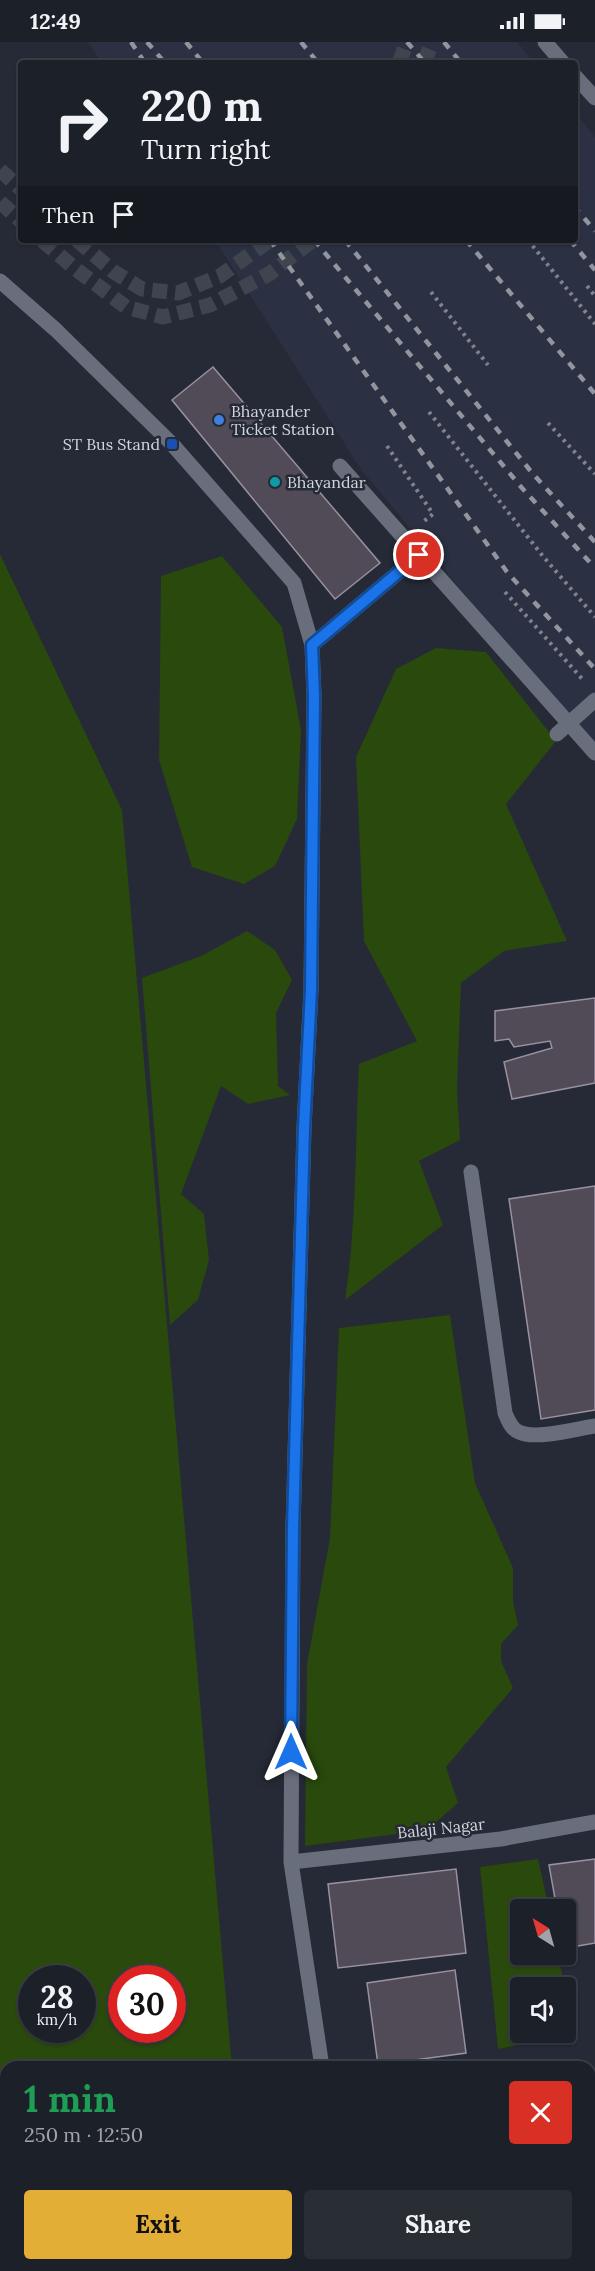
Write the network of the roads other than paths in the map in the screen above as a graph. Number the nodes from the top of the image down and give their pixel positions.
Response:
1 (545, 42) edge
2 (560, 60) edge
3 (578, 78) edge
4 (593, 91) edge
5 (0, 281) edge
6 (340, 466) dead end
7 (419, 555) junction
8 (312, 645) junction
9 (595, 700) edge
10 (569, 723) junction
11 (557, 734) dead end
12 (595, 753) edge
13 (471, 1172) dead end
14 (595, 1426) edge
15 (595, 1822) edge
16 (291, 1862) junction
17 (321, 2061) edge

1 - 2 street
3 - 4 street
5 - 8 street
6 - 7 street
7 - 8 street
7 - 10 street
8 - 16 street
9 - 10 street
10 - 11 street
10 - 12 street
13 - 14 street
15 - 16 street, Balaji Nagar
16 - 17 street

